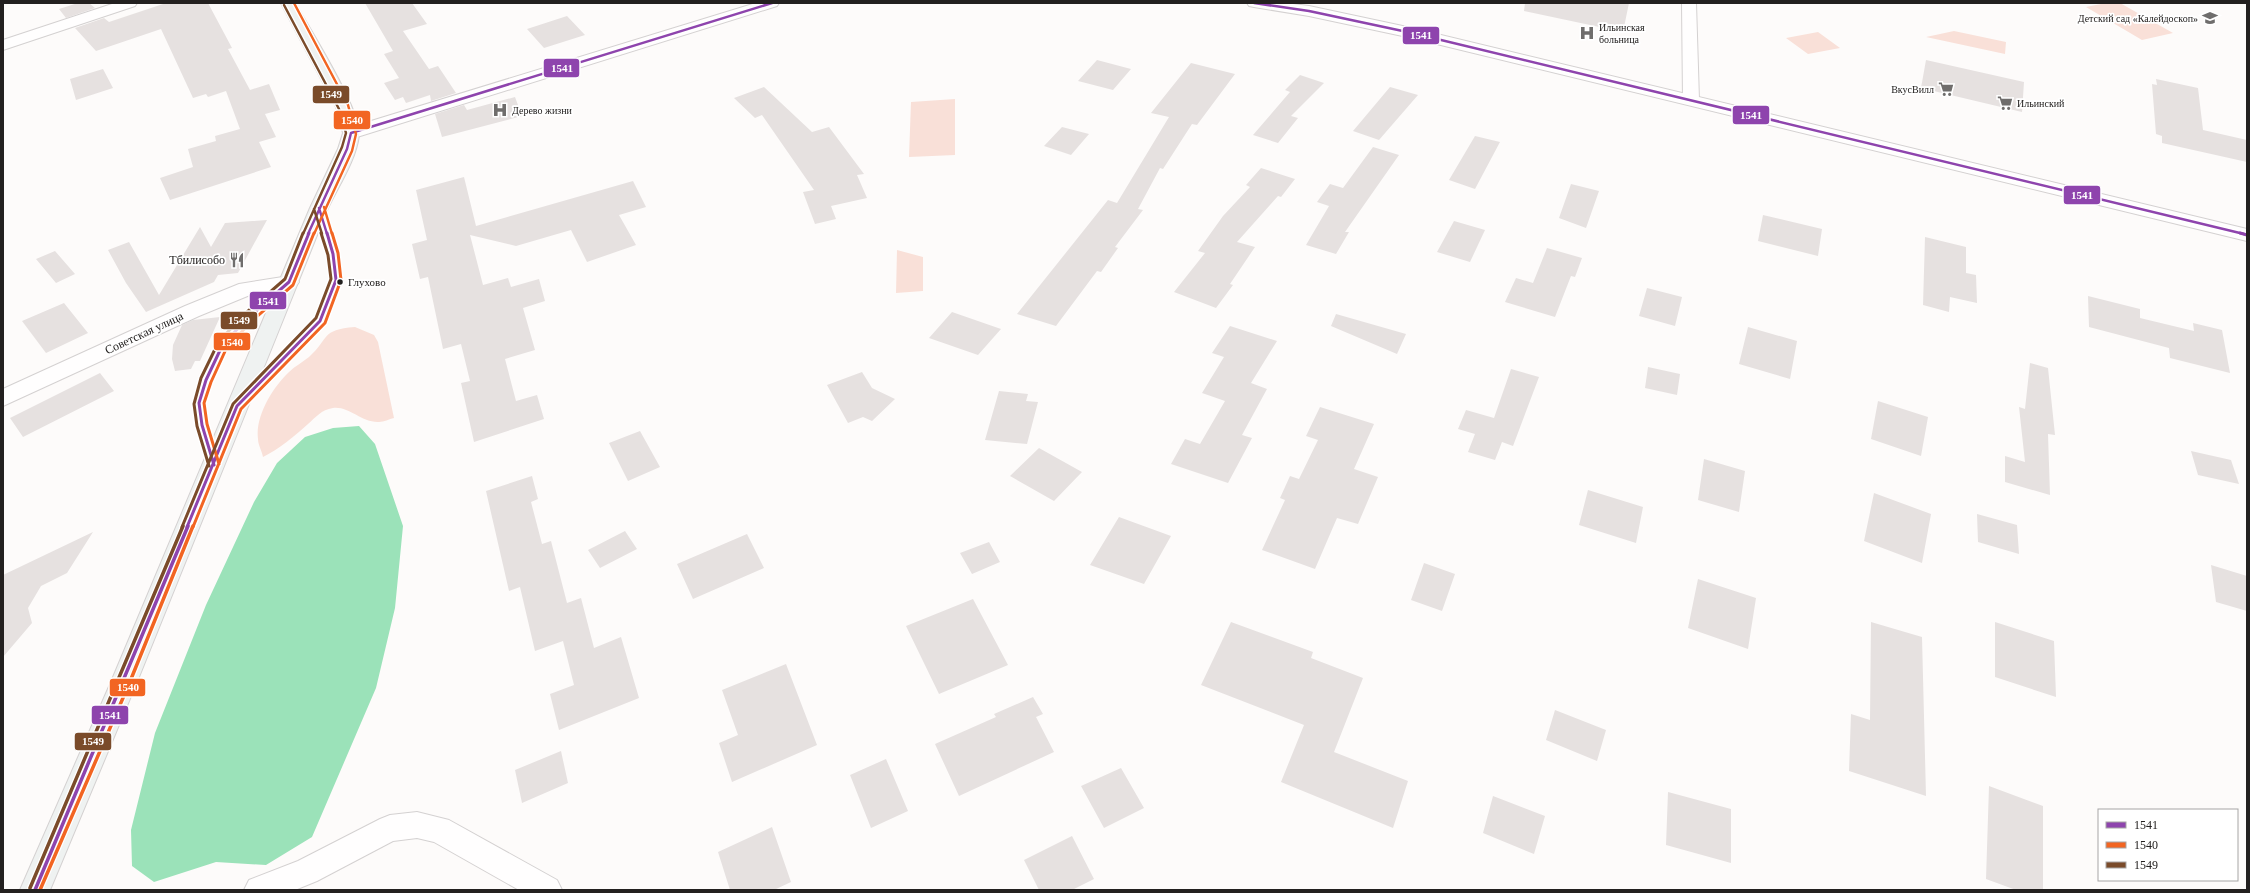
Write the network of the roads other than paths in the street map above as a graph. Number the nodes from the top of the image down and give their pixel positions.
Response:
1 (130, 3) edge
2 (288, 3) edge
3 (772, 3) edge
4 (1254, 3) edge
5 (1688, 3) edge
6 (3, 45) edge
7 (1691, 100) junction
8 (350, 132) junction
9 (2247, 235) edge
10 (289, 282) junction
11 (3, 398) edge
12 (35, 890) edge
13 (259, 890) edge
14 (547, 890) edge

1 - 6 street
2 - 8 main road
3 - 8 street
4 - 7 street
5 - 7 street
7 - 9 street
8 - 10 main road
10 - 11 street, Советская улица
10 - 12 main road
13 - 14 street

